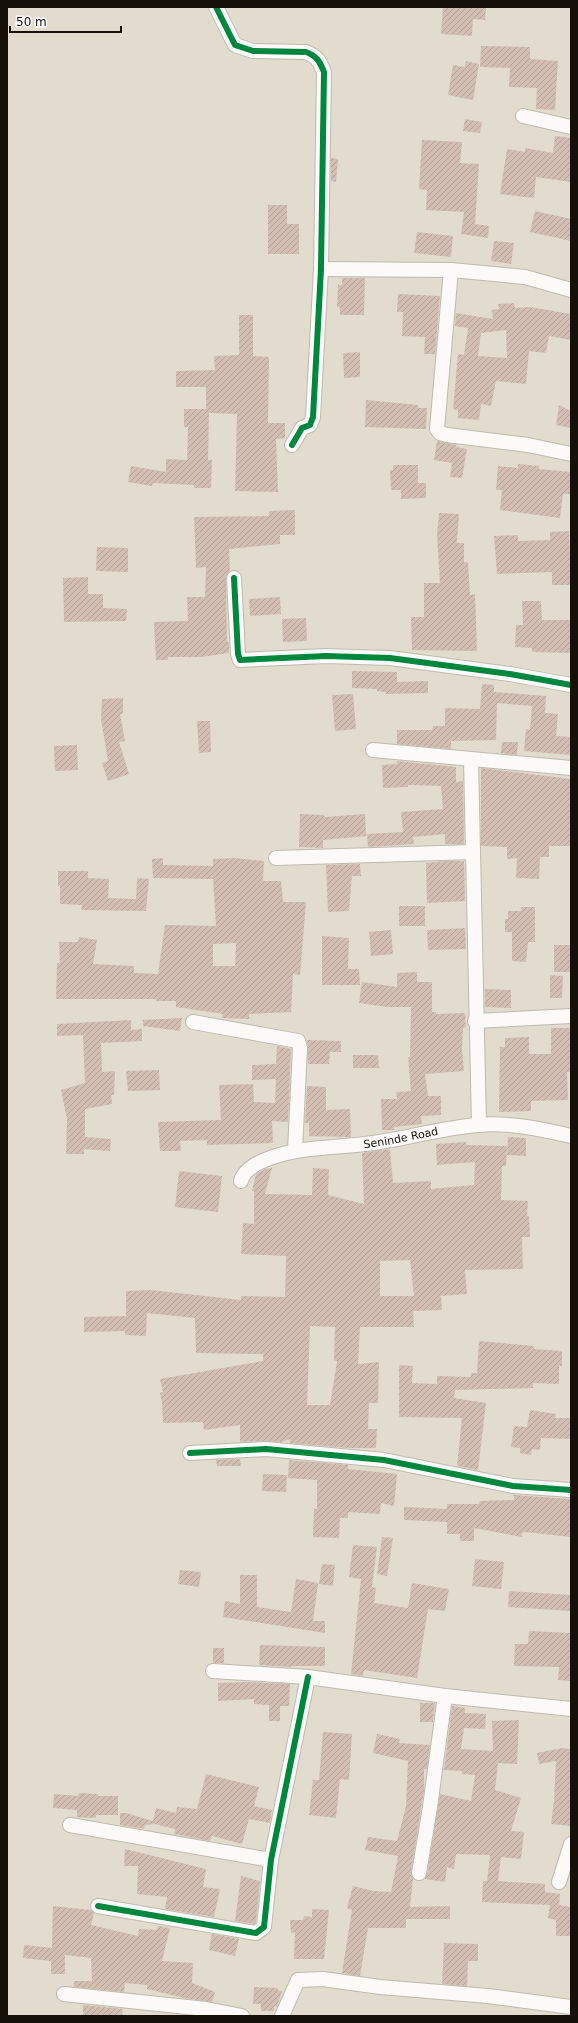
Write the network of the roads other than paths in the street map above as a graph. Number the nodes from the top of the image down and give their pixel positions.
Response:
1 (216, 7) edge
2 (523, 116) dead end
3 (571, 127) edge
4 (321, 269) junction
5 (452, 270) junction
6 (571, 290) edge
7 (292, 445) dead end
8 (571, 454) edge
9 (234, 578) dead end
10 (571, 685) edge
11 (373, 750) dead end
12 (471, 760) junction
13 (571, 768) edge
14 (473, 852) junction
15 (276, 858) dead end
16 (571, 1016) edge
17 (475, 1021) junction
18 (193, 1022) dead end
19 (478, 1125) junction
20 (571, 1136) edge
21 (295, 1151) junction
22 (241, 1181) dead end
23 (190, 1453) dead end
24 (571, 1490) edge
25 (213, 1671) dead end
26 (308, 1676) junction
27 (445, 1696) junction
28 (571, 1709) edge
29 (70, 1825) dead end
30 (571, 1844) edge
31 (271, 1860) junction
32 (419, 1873) dead end
33 (560, 1882) dead end
34 (98, 1906) dead end
35 (64, 1994) dead end
36 (571, 2007) edge
37 (242, 2016) edge
38 (282, 2016) edge

1 - 4 street
2 - 3 street
4 - 5 street
4 - 7 street
5 - 6 street
5 - 8 street
9 - 10 street
11 - 12 street
12 - 13 street
12 - 14 street
14 - 15 street
14 - 17 street
16 - 17 street
17 - 19 street
18 - 21 street
19 - 20 street, Seninde Road
19 - 21 street, Seninde Road
21 - 22 street, Seninde Road
23 - 24 street
25 - 26 street
26 - 27 street
26 - 31 street
27 - 28 street
27 - 32 street
29 - 31 street
30 - 33 street
31 - 34 street
35 - 37 street
36 - 38 street

